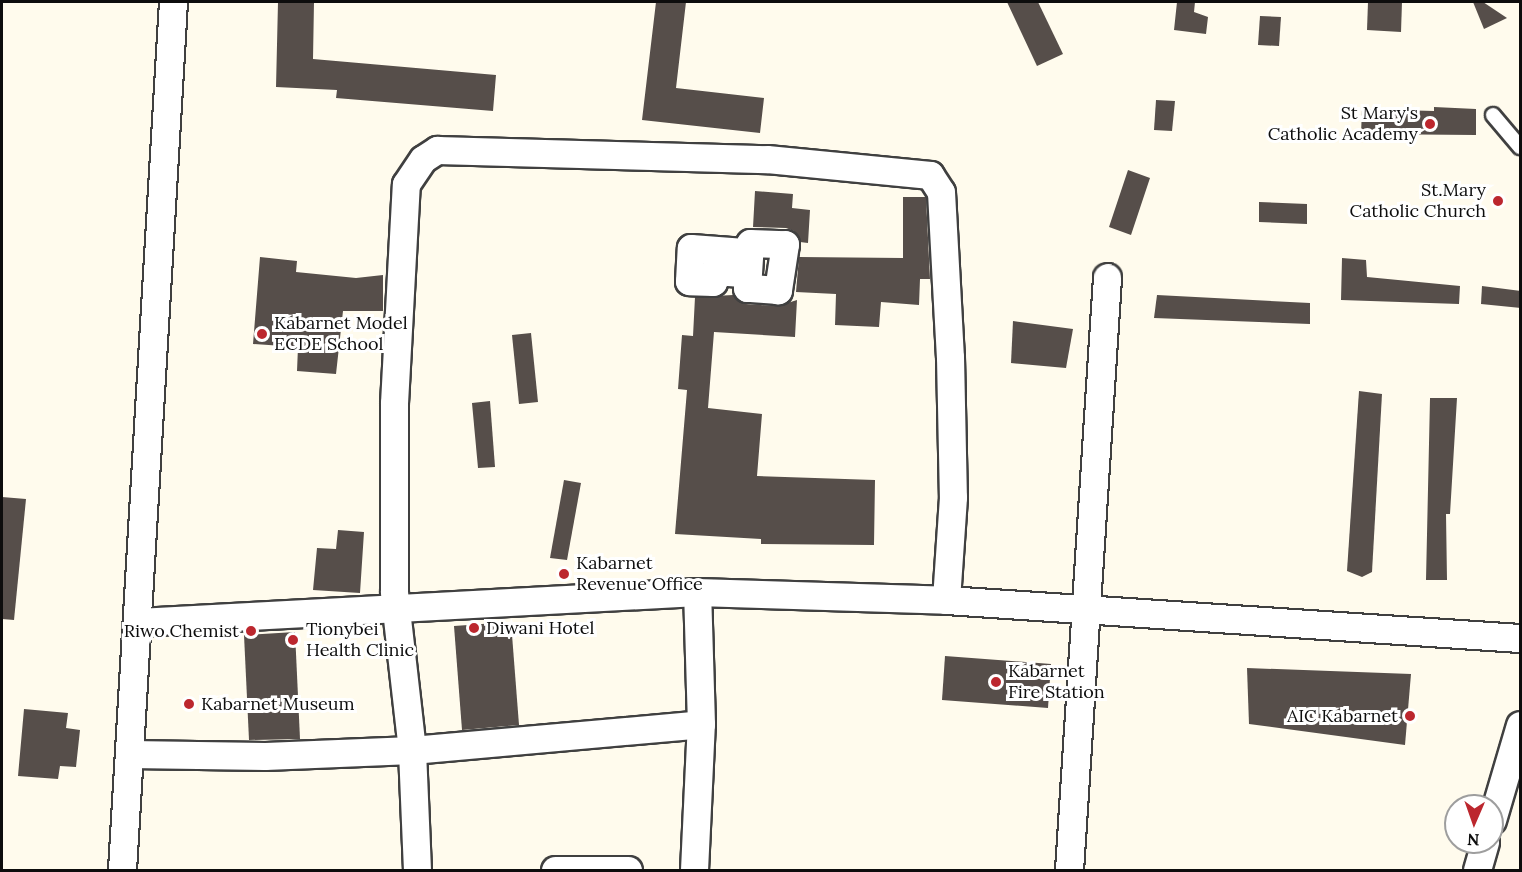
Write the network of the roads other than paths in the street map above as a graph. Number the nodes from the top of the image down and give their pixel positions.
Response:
1 (173, 2) edge
2 (1493, 115) dead end
3 (1521, 147) edge
4 (1107, 277) dead end
5 (697, 592) junction
6 (946, 600) junction
7 (397, 608) junction
8 (1086, 612) junction
9 (138, 622) junction
10 (1521, 638) edge
11 (701, 724) junction
12 (1521, 725) edge
13 (412, 750) junction
14 (130, 754) junction
15 (1500, 794) edge
16 (1482, 854) edge
17 (122, 870) edge
18 (417, 870) edge
19 (555, 870) edge
20 (628, 870) edge
21 (694, 870) edge
22 (1069, 870) edge
23 (1477, 870) edge

1 - 9 street
2 - 3 lane
4 - 8 street
5 - 6 street
5 - 7 street
5 - 11 street
6 - 7 street
6 - 8 street
7 - 9 street
7 - 13 street
8 - 10 street
8 - 22 street
9 - 14 street
11 - 13 street
11 - 21 street
12 - 15 street
13 - 14 street
13 - 18 street
14 - 17 street
16 - 23 street
19 - 20 street

